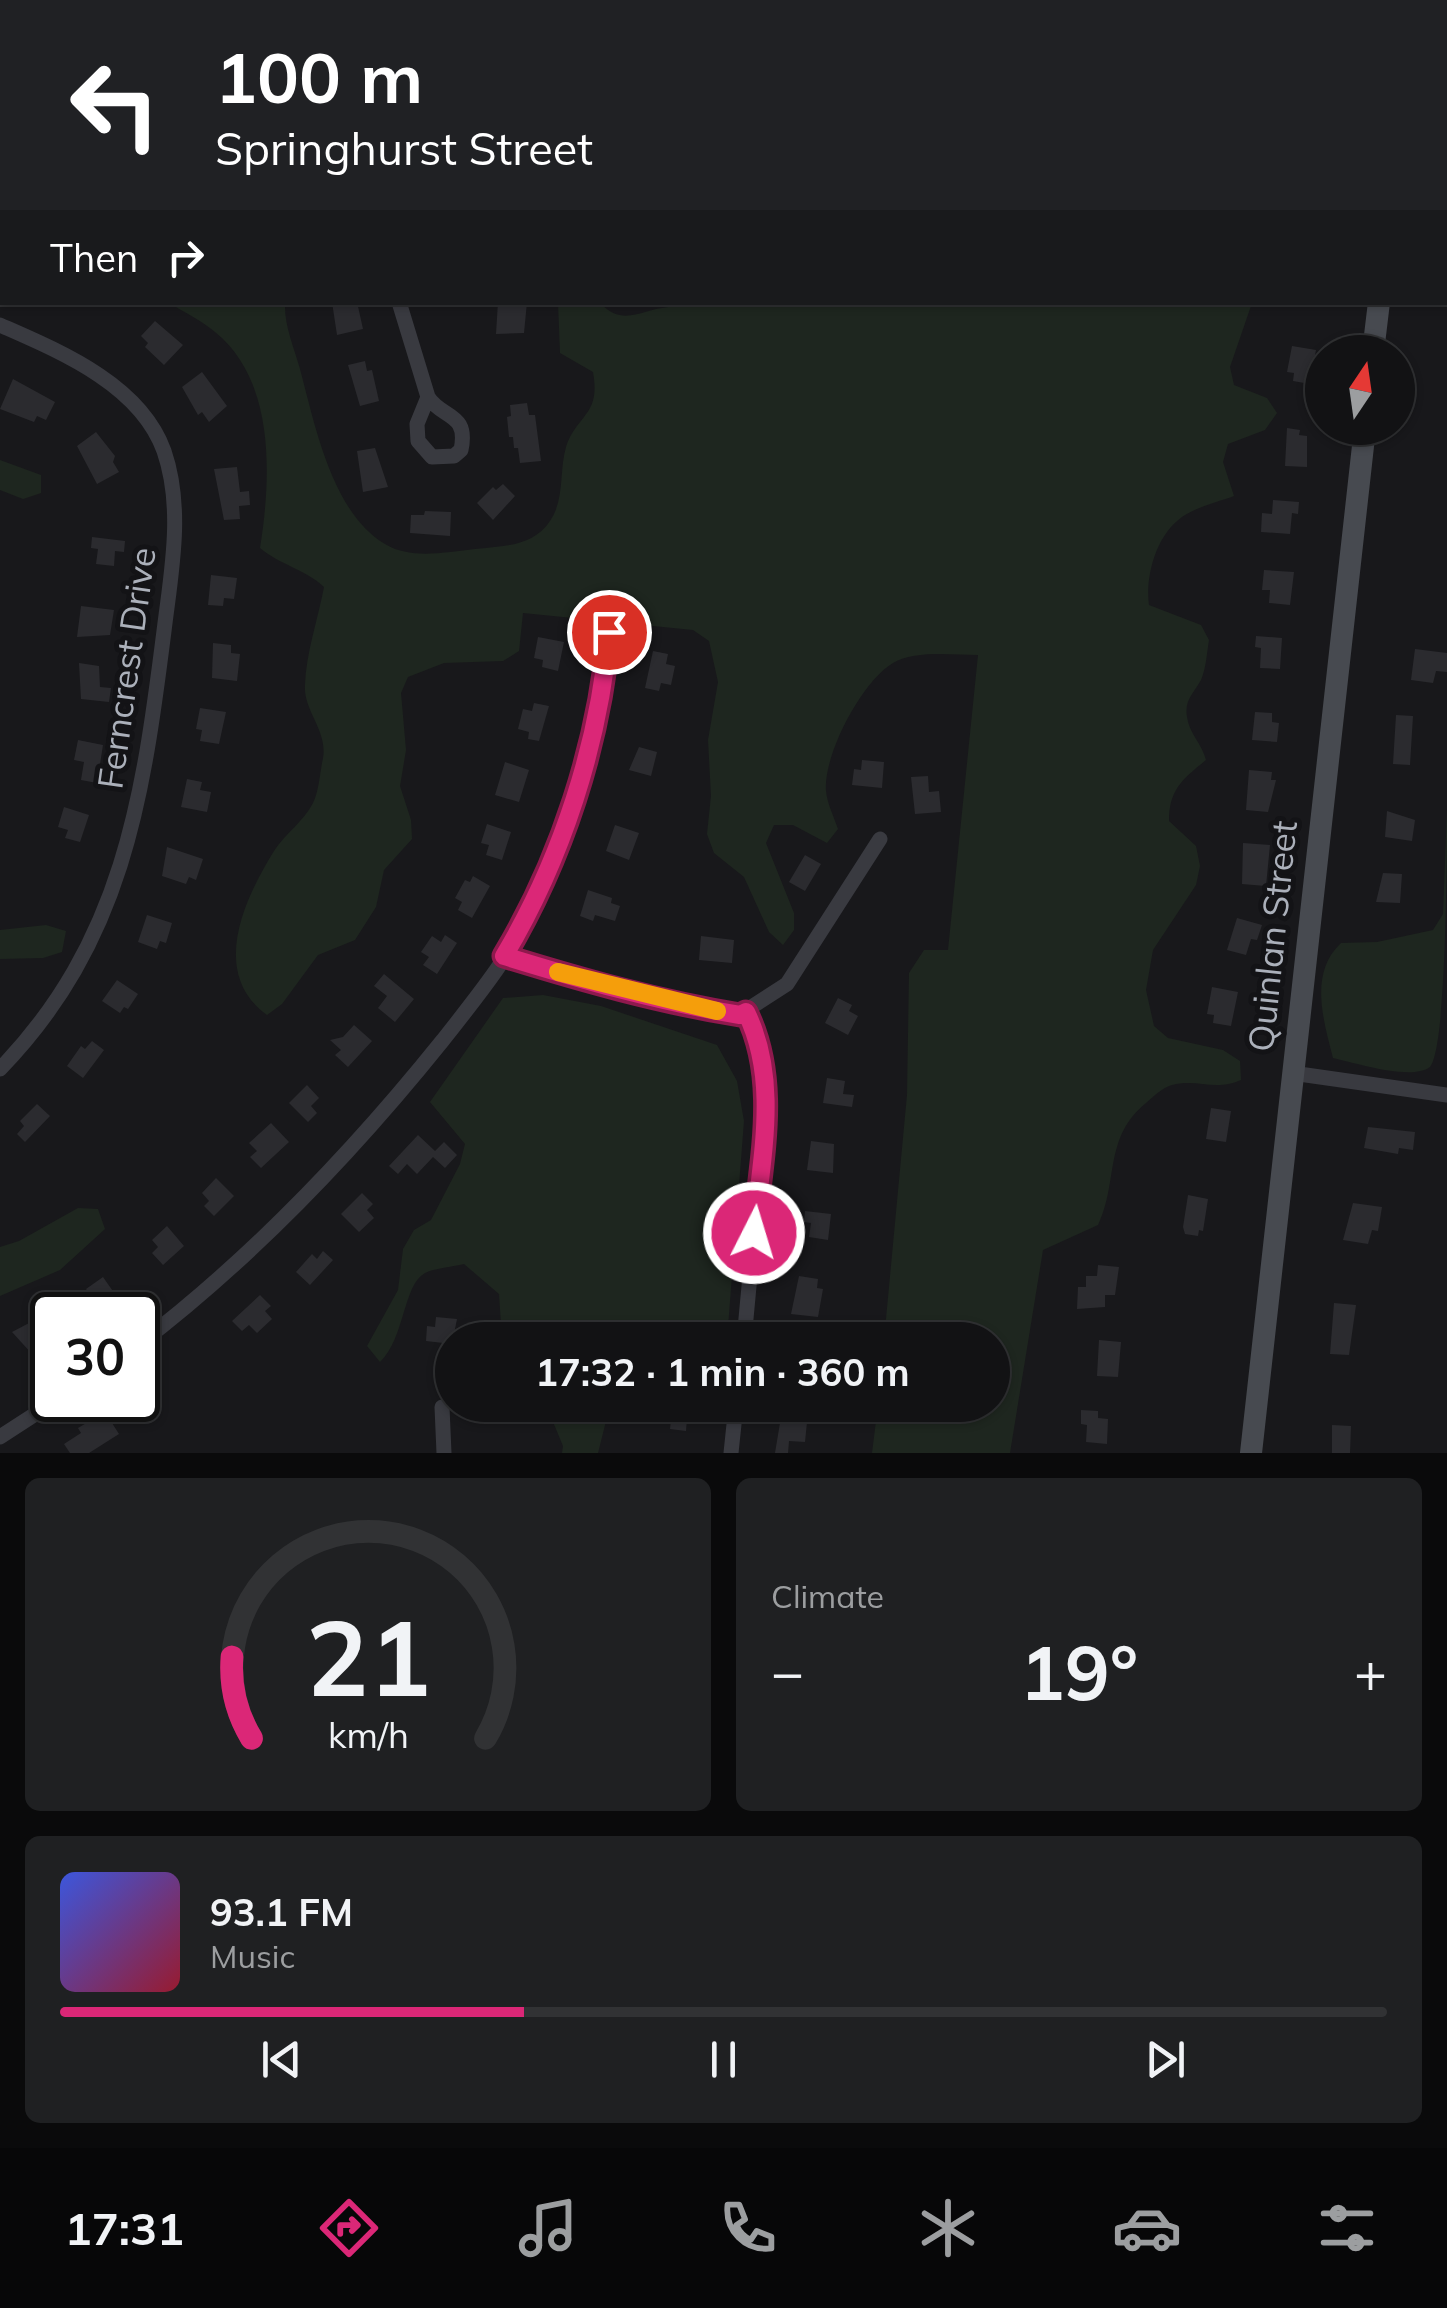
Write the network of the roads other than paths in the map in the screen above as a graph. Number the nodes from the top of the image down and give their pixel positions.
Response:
1 (400, 305) edge
2 (1379, 305) edge
3 (0, 325) edge
4 (1375, 335) edge
5 (428, 397) dead end
6 (1363, 445) edge
7 (609, 632) dead end
8 (880, 839) dead end
9 (504, 956) junction
10 (746, 1012) junction
11 (0, 1069) edge
12 (1292, 1073) junction
13 (1447, 1095) edge
14 (746, 1322) edge
15 (160, 1328) edge
16 (30, 1418) edge
17 (443, 1422) edge
18 (734, 1422) edge
19 (0, 1437) edge
20 (444, 1453) edge
21 (731, 1453) edge
22 (1251, 1453) edge

1 - 5 street
2 - 4 street
3 - 11 street, Ferncrest Drive
6 - 12 street, Quinlan Street
7 - 9 street
8 - 10 street
9 - 10 street
9 - 15 street
10 - 14 street
12 - 13 street
12 - 22 street, Quinlan Street
16 - 19 street
17 - 20 street
18 - 21 street

